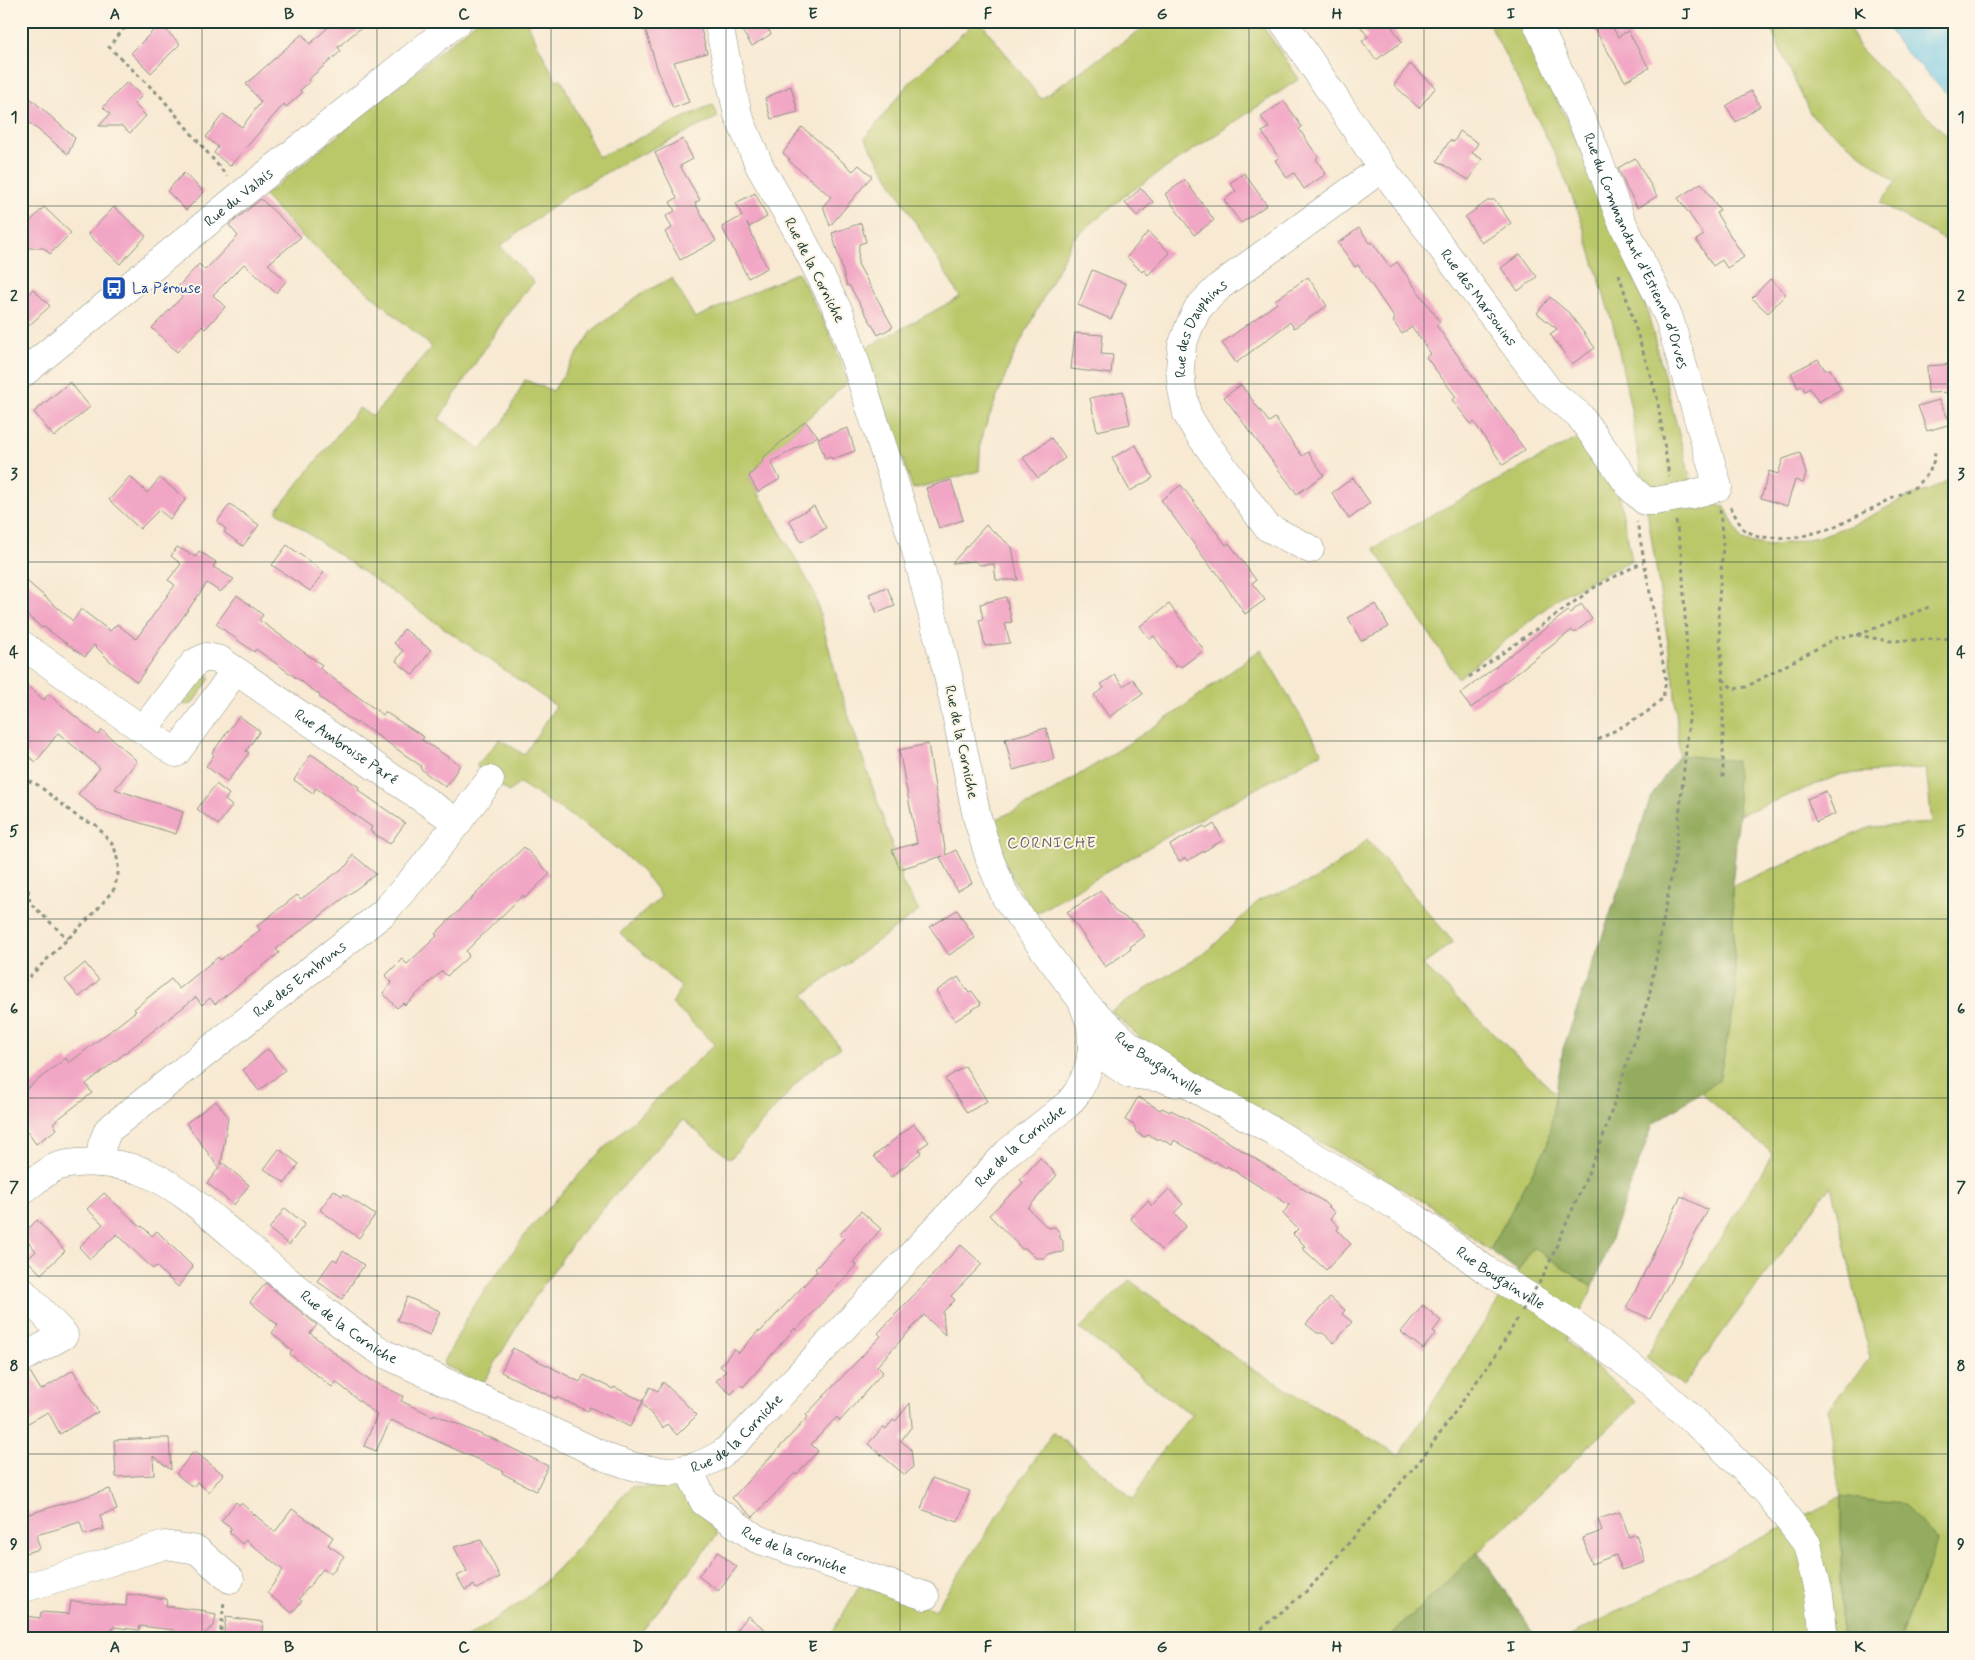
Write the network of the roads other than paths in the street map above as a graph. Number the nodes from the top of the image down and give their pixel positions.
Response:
1 (458, 21) edge
2 (718, 21) edge
3 (1283, 21) edge
4 (1536, 21) edge
5 (1382, 168) junction
6 (21, 375) edge
7 (1664, 496) joint
8 (1310, 549) dead end
9 (21, 644) edge
10 (235, 671) junction
11 (143, 730) junction
12 (490, 780) dead end
13 (458, 823) junction
14 (1082, 1001) junction
15 (1130, 1046) junction
16 (1092, 1048) junction
17 (1129, 1074) junction
18 (1201, 1092) junction
19 (1068, 1104) junction
20 (100, 1163) junction
21 (21, 1192) edge
22 (21, 1290) edge
23 (21, 1359) edge
24 (689, 1470) junction
25 (230, 1579) road end
26 (21, 1590) edge
27 (925, 1596) dead end
28 (1824, 1639) edge

1 - 6 street, Rue du Valais
2 - 14 street, Rue de la Corniche
3 - 5 street, Rue des Marsouins
4 - 7 street, Rue du Commandant d'Estienne d'Orves
5 - 7 street, Rue des Marsouins
5 - 8 street, Rue des Dauphins
9 - 11 street
10 - 11 street, Rue Ambroise Paré
10 - 11 street
10 - 13 street, Rue Ambroise Paré
12 - 13 street, Rue des Embruns
13 - 20 street, Rue des Embruns
14 - 15 street, Rue Bougainville
14 - 16 street, Rue de la Corniche
15 - 16 street
15 - 18 street, Rue Bougainville
16 - 17 street
16 - 19 street, Rue de la Corniche
17 - 18 street
17 - 19 street
18 - 28 street, Rue Bougainville
19 - 24 street, Rue de la Corniche
20 - 21 street, Rue de la Corniche
20 - 24 street, Rue de la Corniche
22 - 23 street
24 - 27 street, Rue de la corniche
25 - 26 street

